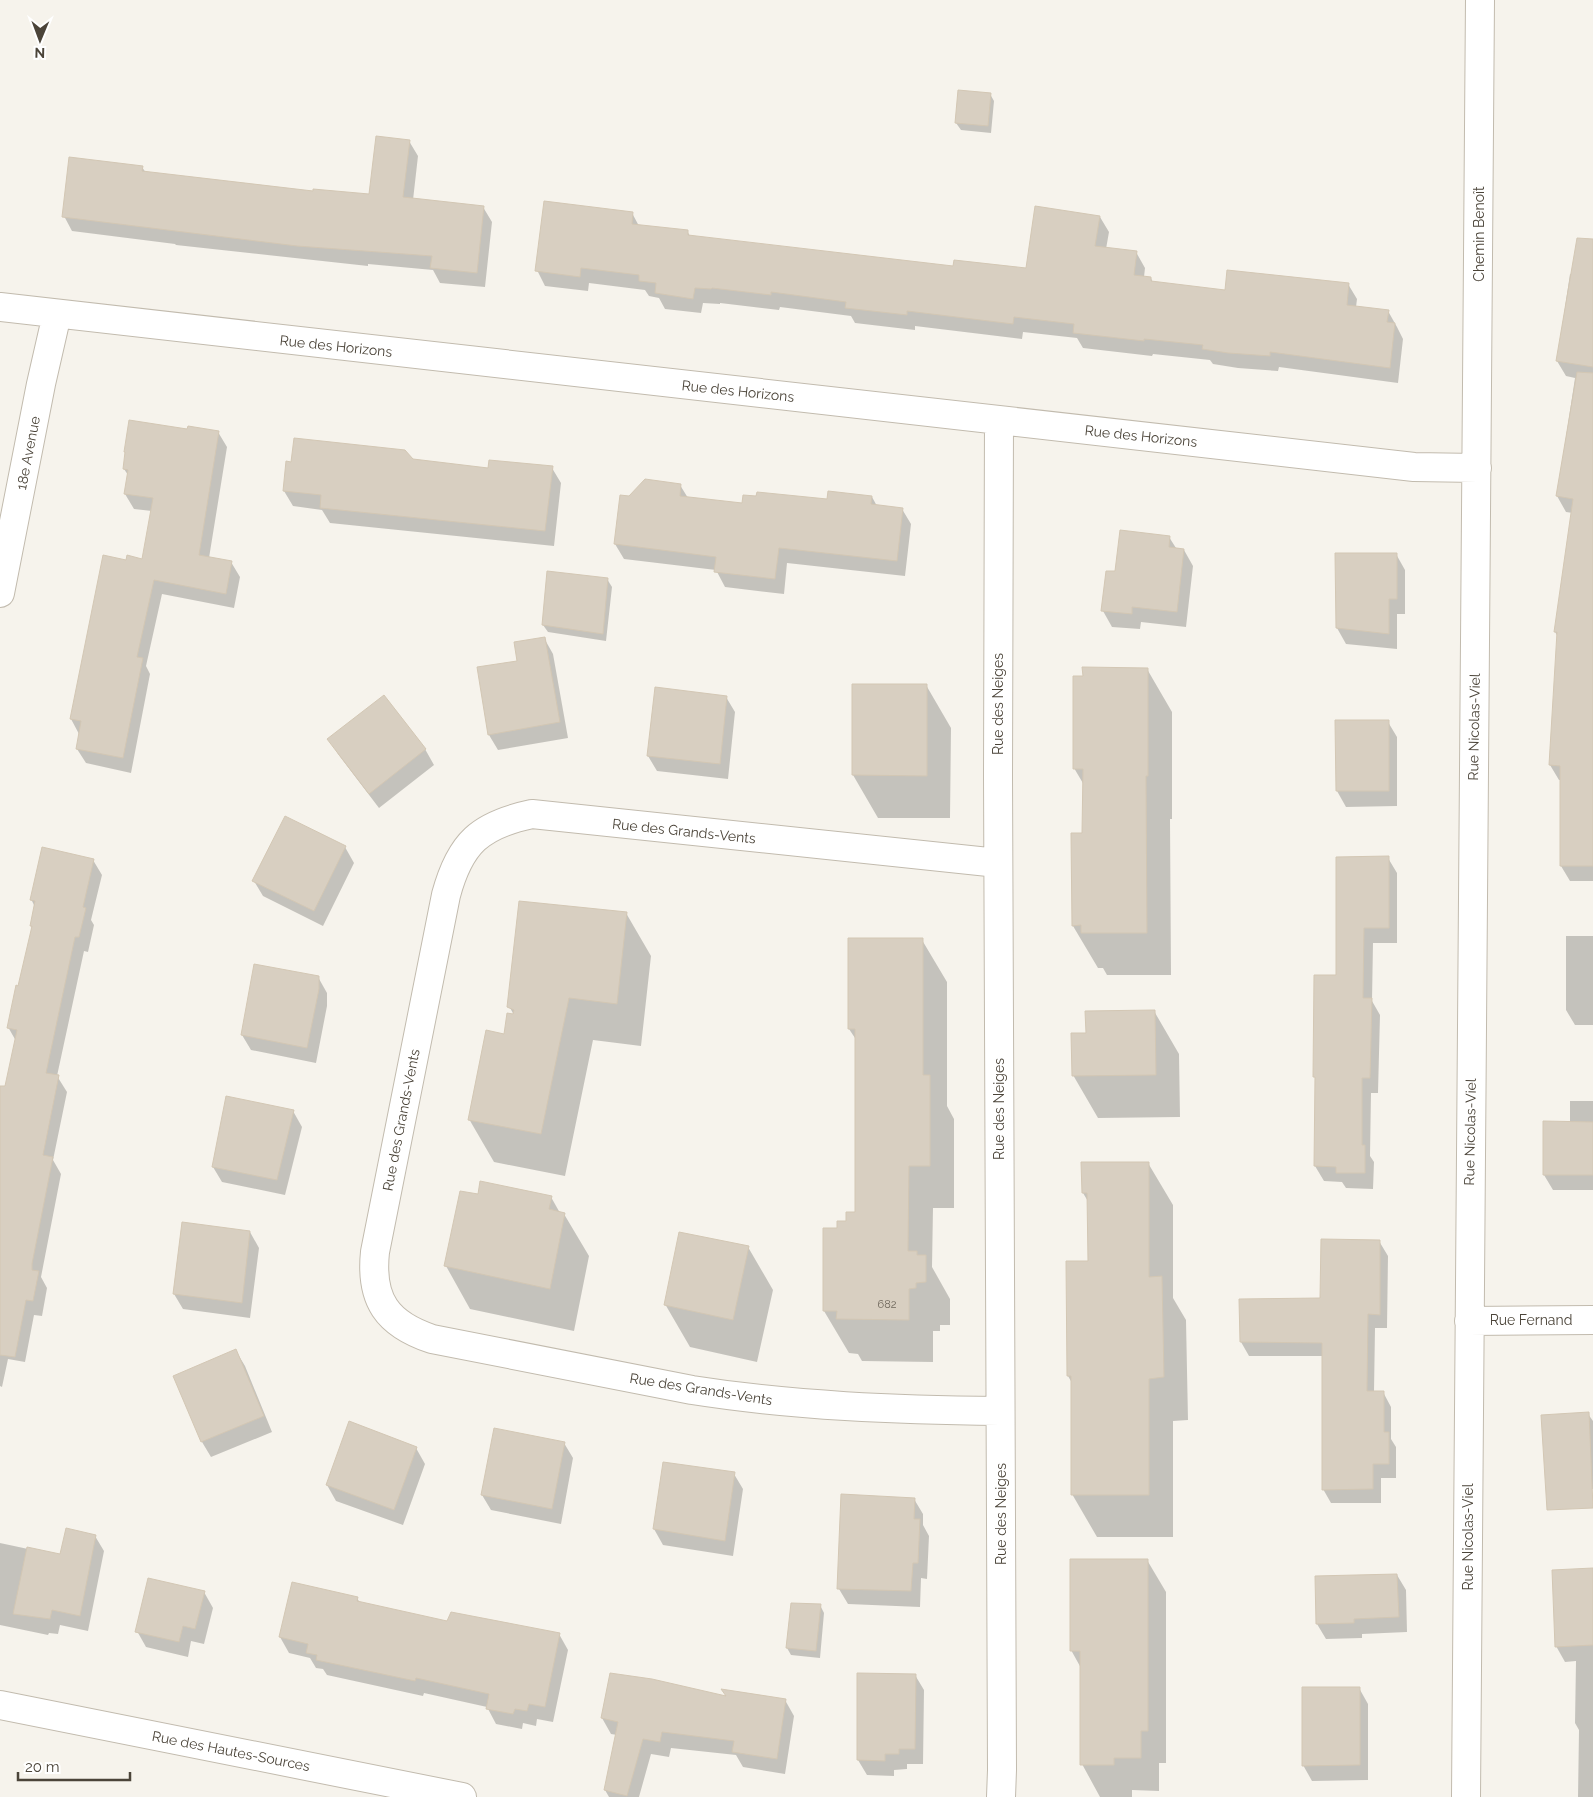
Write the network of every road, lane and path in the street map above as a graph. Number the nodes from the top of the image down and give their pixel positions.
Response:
1 (1480, 0) edge
2 (0, 307) edge
3 (57, 314) junction
4 (998, 420) junction
5 (1477, 468) junction
6 (0, 593) edge
7 (998, 863) junction
8 (1469, 1320) junction
9 (1593, 1320) edge
10 (1000, 1411) junction
11 (0, 1705) edge
12 (462, 1797) edge
13 (1001, 1797) edge
14 (1466, 1797) edge

1 - 5 street, Chemin Benoît
2 - 3 street, Rue des Horizons
3 - 4 street, Rue des Horizons
3 - 6 street, 18e Avenue
4 - 5 street, Rue des Horizons
4 - 7 street, Rue des Neiges
5 - 8 street, Rue Nicolas-Viel
7 - 10 street, Rue des Neiges
7 - 10 street, Rue des Grands-Vents
8 - 9 street, Rue Fernand
8 - 14 street, Rue Nicolas-Viel
10 - 13 street, Rue des Neiges
11 - 12 street, Rue des Hautes-Sources

